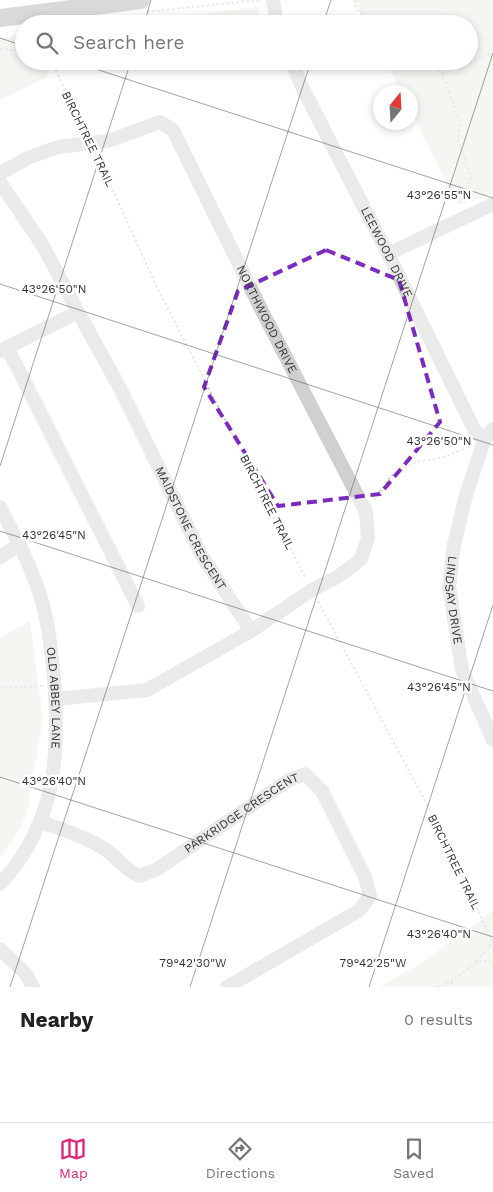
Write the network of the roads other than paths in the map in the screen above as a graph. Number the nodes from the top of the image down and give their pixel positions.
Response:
1 (141, 0) edge
2 (273, 0) edge
3 (24, 15) edge
4 (276, 15) edge
5 (15, 16) edge
6 (0, 18) edge
7 (295, 70) edge
8 (0, 173) edge
9 (0, 182) edge
10 (493, 204) edge
11 (388, 254) junction
12 (78, 312) junction
13 (4, 349) edge
14 (493, 429) edge
15 (484, 441) junction
16 (0, 507) edge
17 (19, 546) junction
18 (0, 557) edge
19 (138, 606) dead end
20 (251, 631) junction
21 (55, 692) junction
22 (493, 740) edge
23 (40, 822) junction
24 (0, 884) edge
25 (0, 949) edge
26 (33, 987) edge
27 (227, 987) edge

1 - 3 main road
2 - 4 street
5 - 6 main road
7 - 11 street, LEEWOOD DRIVE
8 - 20 street, NORTHWOOD DRIVE
9 - 12 street, MAIDSTONE CRESCENT
10 - 11 street
11 - 15 street, LEEWOOD DRIVE
12 - 13 street
12 - 20 street, MAIDSTONE CRESCENT
13 - 19 street
14 - 15 street, LINDSAY DRIVE
15 - 22 street, LINDSAY DRIVE
16 - 17 street, OLD ABBEY LANE
17 - 18 street
17 - 21 street, OLD ABBEY LANE
20 - 21 street
21 - 23 street, OLD ABBEY LANE
23 - 24 street, OLD ABBEY LANE
23 - 27 street, PARKRIDGE CRESCENT
25 - 26 street

